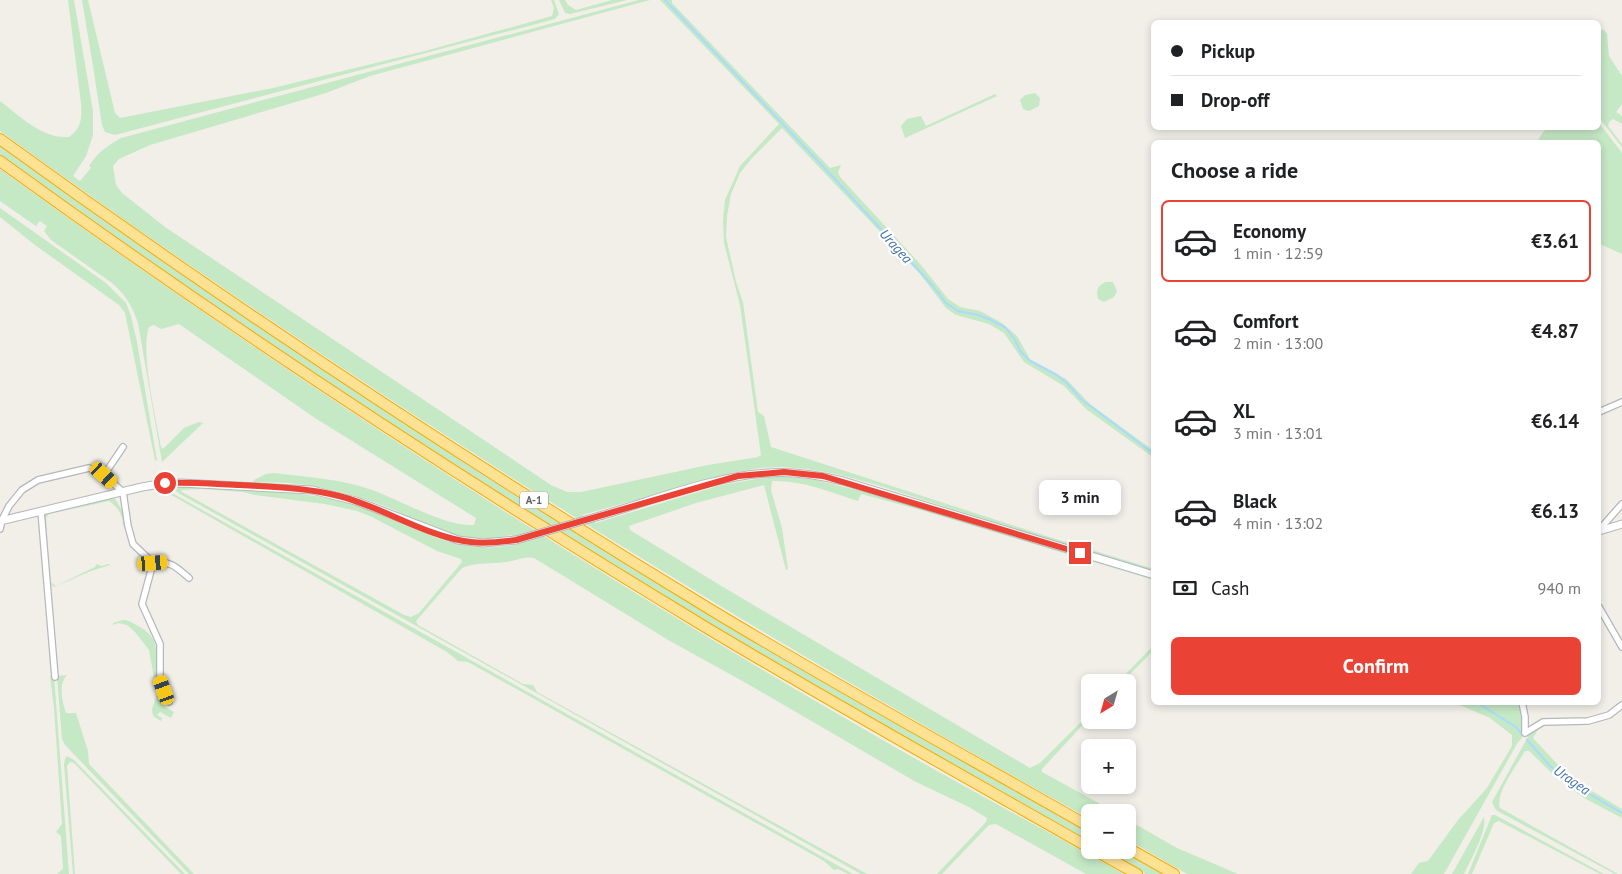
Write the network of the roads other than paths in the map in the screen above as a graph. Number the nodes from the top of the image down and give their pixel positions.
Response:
1 (0, 139) edge
2 (0, 161) edge
3 (1622, 402) edge
4 (1601, 411) edge
5 (123, 447) dead end
6 (104, 475) junction
7 (123, 492) junction
8 (1622, 504) edge
9 (41, 511) junction
10 (1, 521) edge
11 (1622, 524) edge
12 (0, 529) edge
13 (1601, 529) edge
14 (1601, 530) edge
15 (153, 563) junction
16 (1151, 574) edge
17 (189, 578) dead end
18 (1601, 610) edge
19 (1622, 647) edge
20 (55, 677) dead end
21 (169, 702) dead end
22 (1523, 705) edge
23 (1622, 705) edge
24 (1081, 822) edge
25 (1081, 843) edge
26 (1136, 853) edge
27 (1110, 859) edge
28 (1137, 874) edge
29 (1174, 874) edge

1 - 24 highway, A-1
2 - 25 highway, A-1
3 - 4 street
5 - 6 street
6 - 7 street
6 - 10 street
7 - 9 street
7 - 15 street
7 - 16 street, bridge
8 - 13 street
9 - 10 street
9 - 20 street
10 - 12 street
11 - 14 street
15 - 17 street
15 - 21 street
18 - 19 street
22 - 23 street
26 - 29 highway
27 - 28 highway

